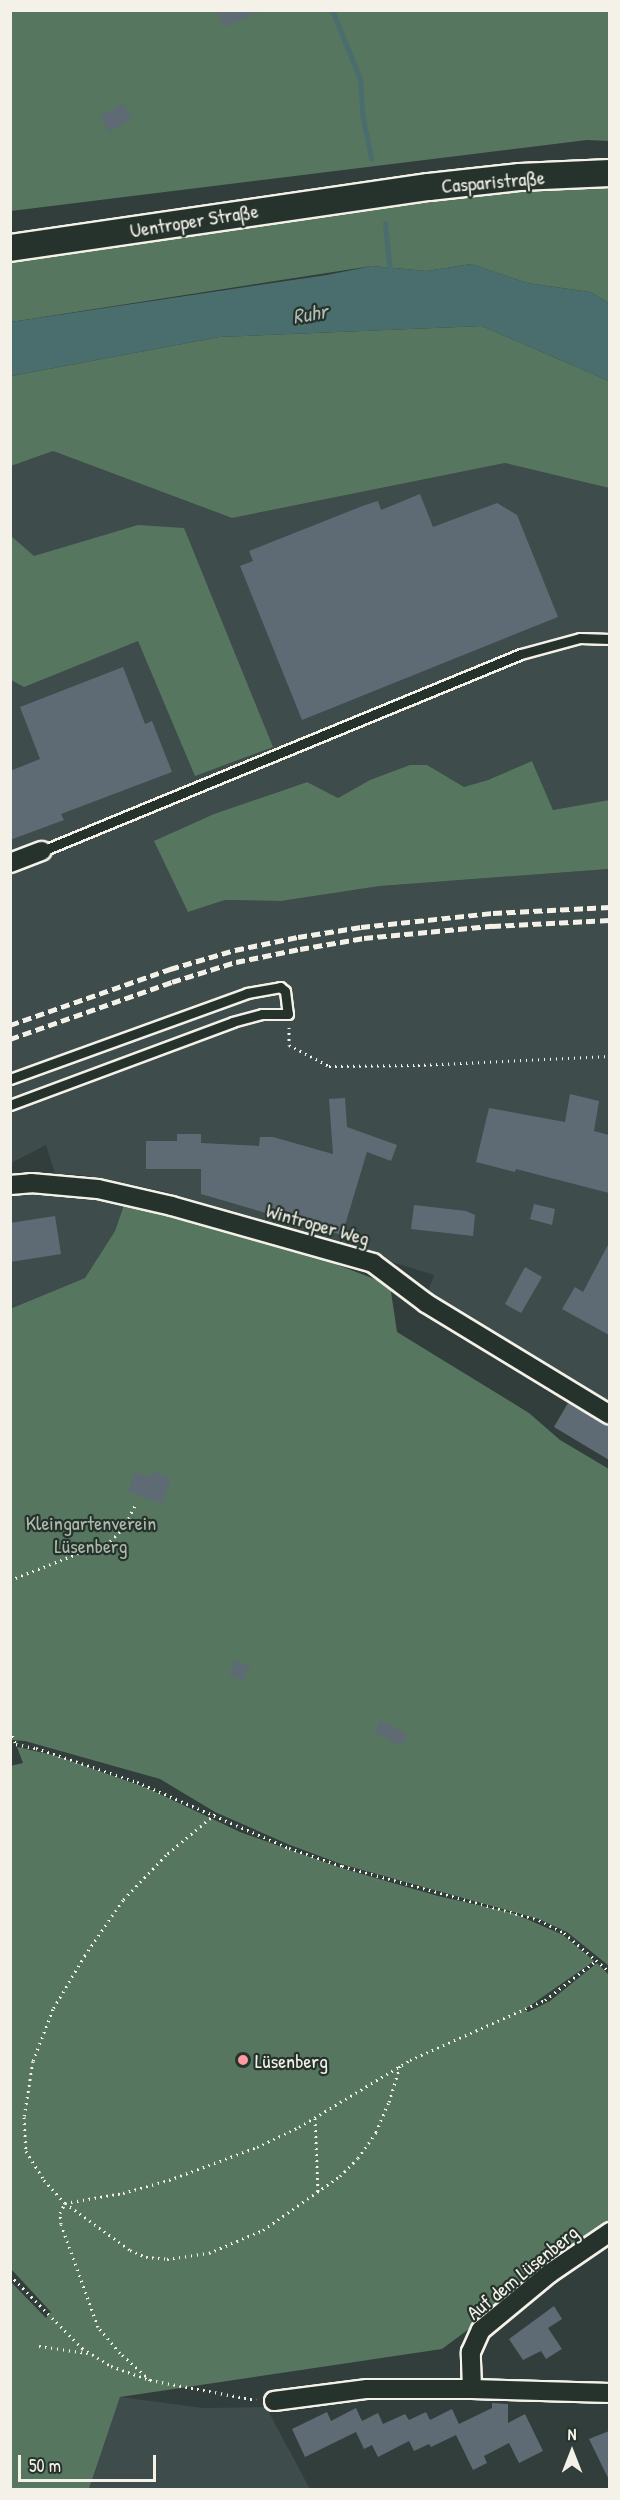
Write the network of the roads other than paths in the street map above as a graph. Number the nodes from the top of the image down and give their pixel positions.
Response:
1 (609, 173) edge
2 (378, 193) joint
3 (10, 248) edge
4 (609, 639) edge
5 (42, 851) joint
6 (10, 863) edge
7 (10, 1079) edge
8 (10, 1105) edge
9 (10, 1185) edge
10 (609, 1415) edge
11 (609, 2232) edge
12 (472, 2389) junction
13 (609, 2393) edge
14 (274, 2401) road end

1 - 2 main road, Casparistraße
2 - 3 main road, Uentroper Straße
4 - 5 lane
5 - 6 street
7 - 8 lane
9 - 10 street, Wintroper Weg
11 - 12 street, Auf dem Lüsenberg
12 - 13 street
12 - 14 street

